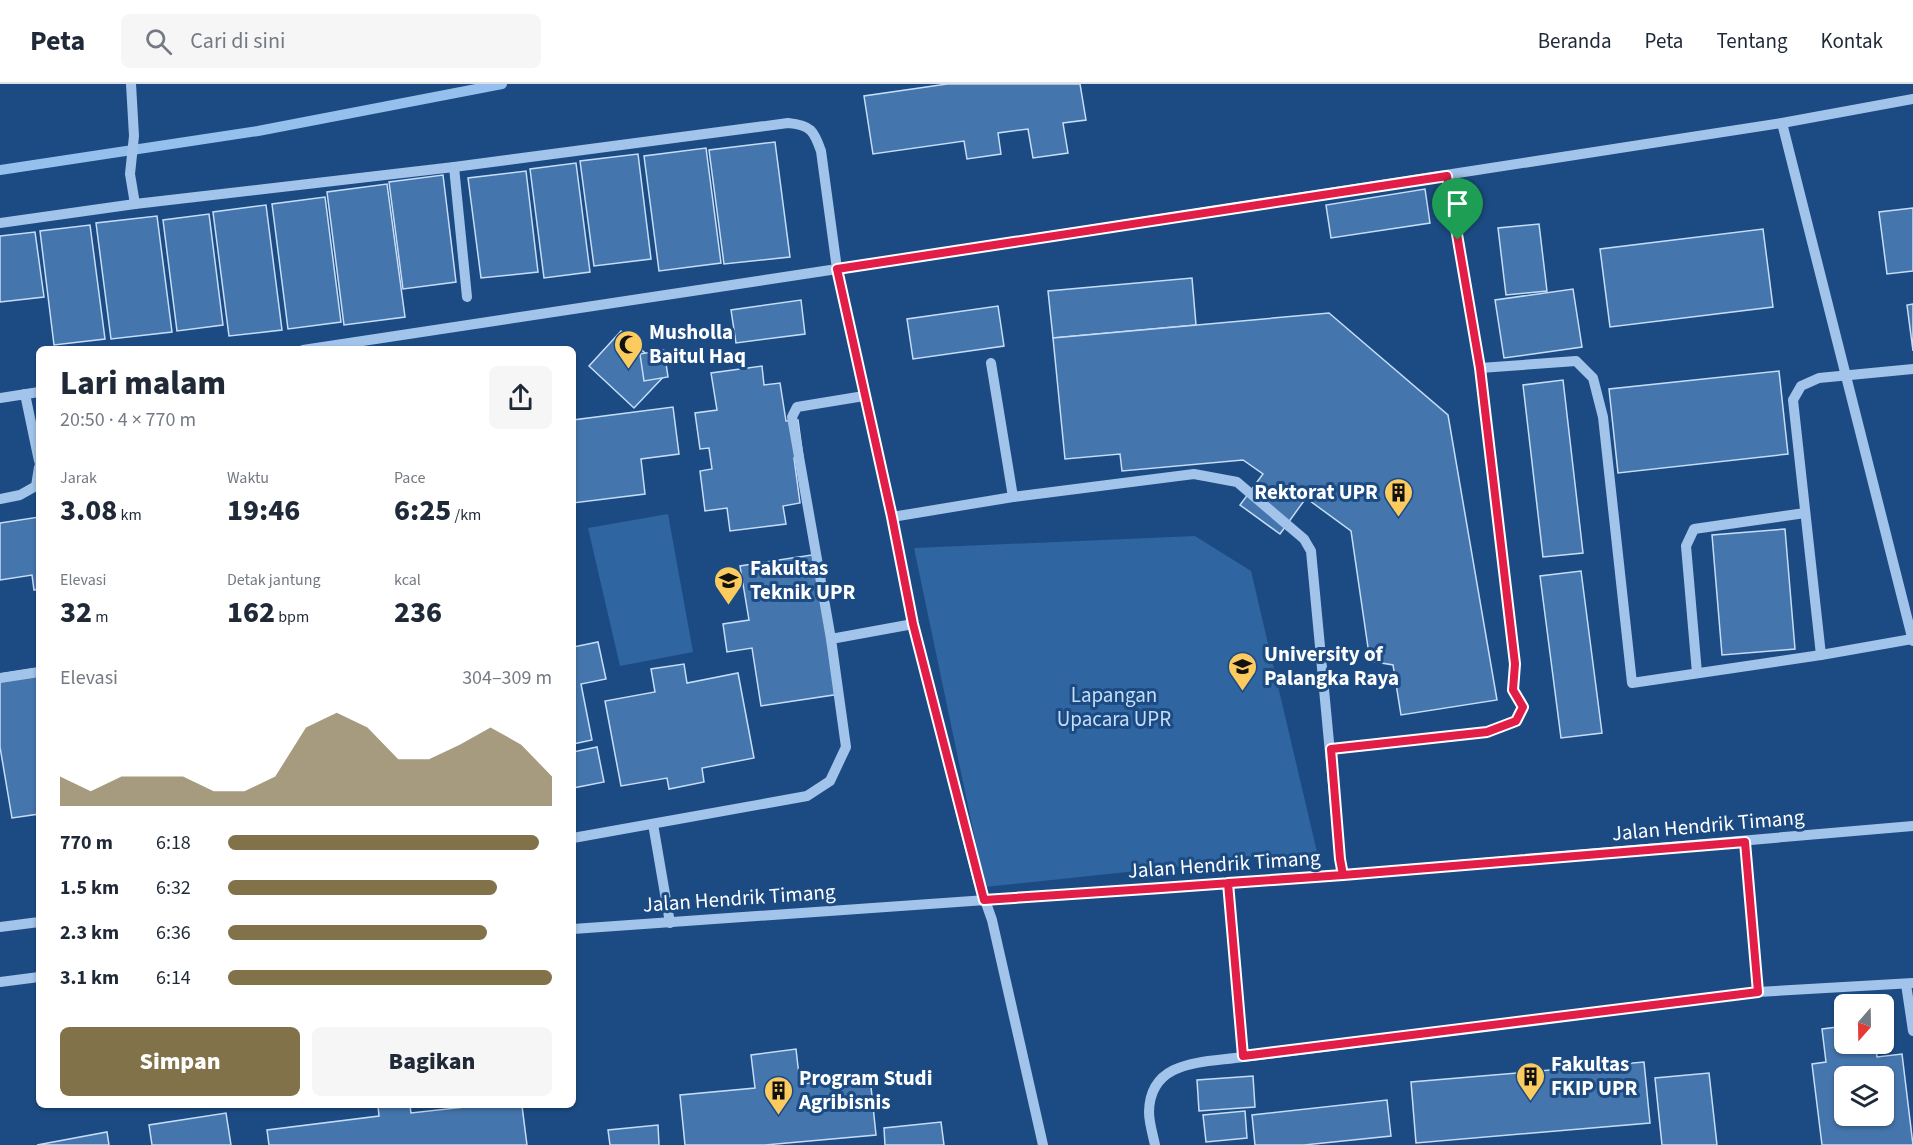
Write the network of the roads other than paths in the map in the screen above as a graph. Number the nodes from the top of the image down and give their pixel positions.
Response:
1 (131, 84) edge
2 (1913, 99) edge
3 (1782, 123) junction
4 (454, 167) junction
5 (1447, 176) junction
6 (135, 204) junction
7 (0, 223) edge
8 (837, 269) junction
9 (467, 297) dead end
10 (328, 346) edge
11 (991, 363) dead end
12 (1480, 368) junction
13 (1913, 369) edge
14 (1847, 377) junction
15 (36, 392) edge
16 (25, 394) junction
17 (864, 396) junction
18 (0, 398) edge
19 (36, 447) edge
20 (36, 486) edge
21 (1013, 497) junction
22 (0, 499) edge
23 (1805, 513) junction
24 (892, 517) junction
25 (913, 624) junction
26 (831, 639) junction
27 (1913, 640) edge
28 (1821, 655) junction
29 (36, 672) edge
30 (1697, 673) junction
31 (0, 678) edge
32 (1331, 749) junction
33 (653, 824) junction
34 (1913, 826) edge
35 (576, 837) edge
36 (1745, 842) junction
37 (1343, 875) junction
38 (1228, 883) junction
39 (984, 900) junction
40 (36, 922) edge
41 (670, 923) junction
42 (0, 927) edge
43 (576, 929) edge
44 (36, 978) edge
45 (0, 982) edge
46 (1909, 983) edge
47 (1758, 992) junction
48 (1913, 1031) edge
49 (1243, 1056) junction
50 (1043, 1145) edge
51 (1155, 1145) edge

1 - 6 street
2 - 3 street
3 - 5 street
3 - 14 street
4 - 6 street
4 - 8 street
4 - 9 street
5 - 8 street
5 - 12 street
6 - 7 street
8 - 10 street
8 - 17 street
11 - 21 street
12 - 30 street
12 - 32 street
13 - 14 street
14 - 23 street
14 - 27 street
15 - 16 street
16 - 18 street
16 - 19 street
17 - 24 street
17 - 26 street
20 - 22 street
21 - 24 street
21 - 32 street
23 - 28 street
23 - 30 street
24 - 25 street
25 - 26 street
25 - 39 street
26 - 33 street
27 - 28 street
28 - 30 street
29 - 31 street
32 - 37 street
33 - 35 street
33 - 41 street
34 - 36 street, Jalan Hendrik Timang
36 - 37 street, Jalan Hendrik Timang
36 - 47 street
37 - 38 street, Jalan Hendrik Timang
38 - 39 street, Jalan Hendrik Timang
38 - 49 street
39 - 41 street, Jalan Hendrik Timang
39 - 50 street
40 - 42 street
41 - 43 street, Jalan Hendrik Timang
44 - 45 street
46 - 47 street
46 - 48 street
47 - 49 street
49 - 51 street

